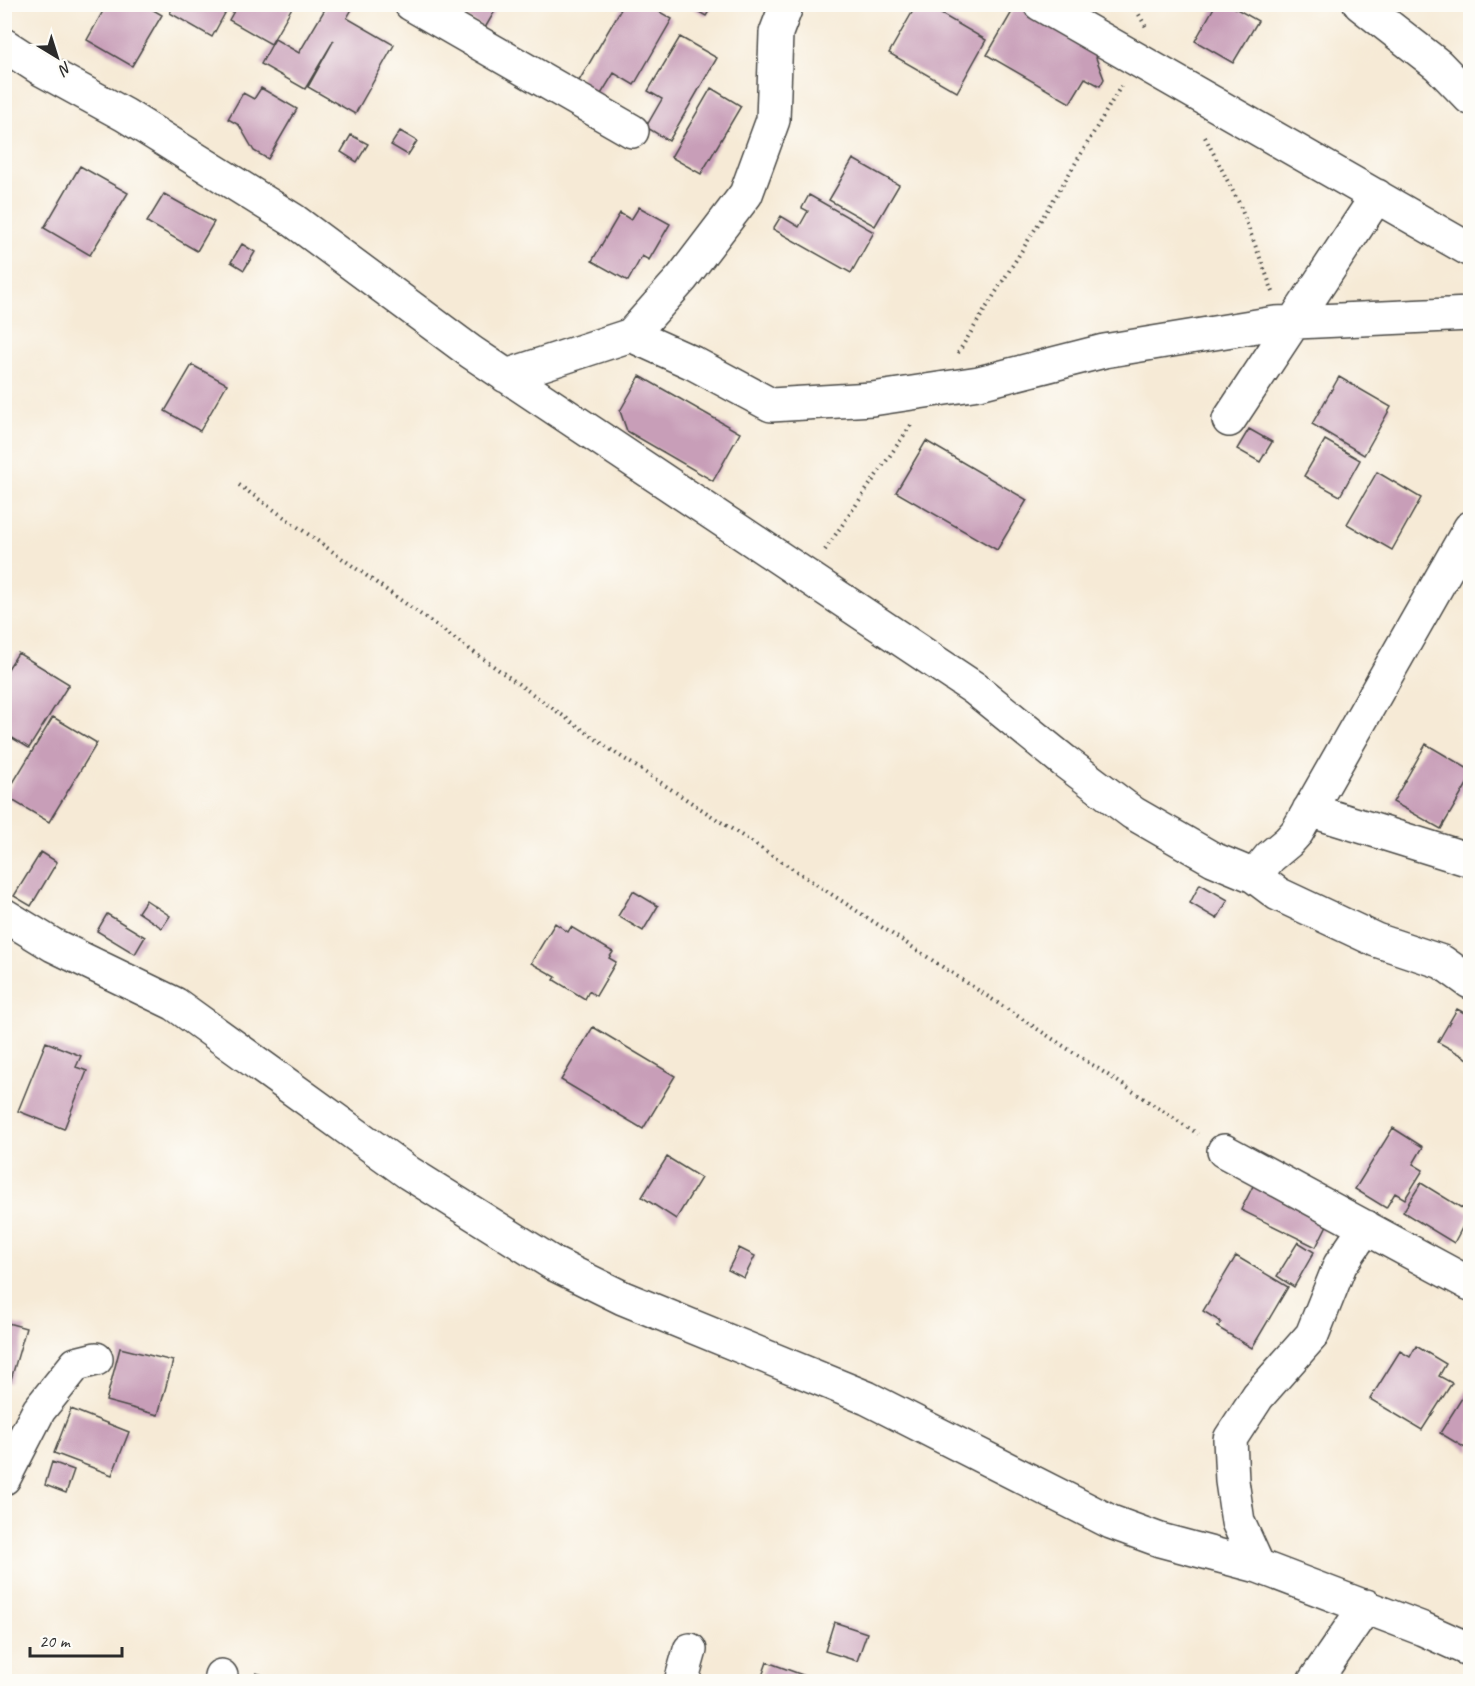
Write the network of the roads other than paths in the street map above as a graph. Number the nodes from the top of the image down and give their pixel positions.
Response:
1 (411, 4) edge
2 (787, 4) edge
3 (1040, 4) edge
4 (1360, 4) edge
5 (4, 45) edge
6 (1470, 98) edge
7 (632, 130) dead end
8 (1377, 196) junction
9 (1470, 250) edge
10 (1470, 314) edge
11 (1294, 322) junction
12 (631, 335) junction
13 (506, 376) junction
14 (1229, 420) dead end
15 (1470, 528) edge
16 (1309, 810) junction
17 (1470, 860) edge
18 (1254, 876) junction
19 (4, 915) edge
20 (1470, 982) edge
21 (1224, 1151) road end
22 (1366, 1227) junction
23 (1470, 1284) edge
24 (96, 1359) dead end
25 (4, 1478) edge
26 (1258, 1566) junction
27 (1365, 1606) junction
28 (690, 1650) dead end
29 (1470, 1650) edge
30 (681, 1682) edge
31 (1314, 1682) edge

1 - 7 street
2 - 12 street
3 - 8 street
4 - 6 street
5 - 13 street
8 - 9 street
8 - 11 street
10 - 11 street
11 - 12 street
11 - 14 street
12 - 13 street
13 - 18 street
15 - 16 street
16 - 17 street
16 - 18 street
18 - 20 street
19 - 26 street
21 - 22 street
22 - 23 street
22 - 26 street
24 - 25 street
26 - 27 street
27 - 29 street
27 - 31 street
28 - 30 street

